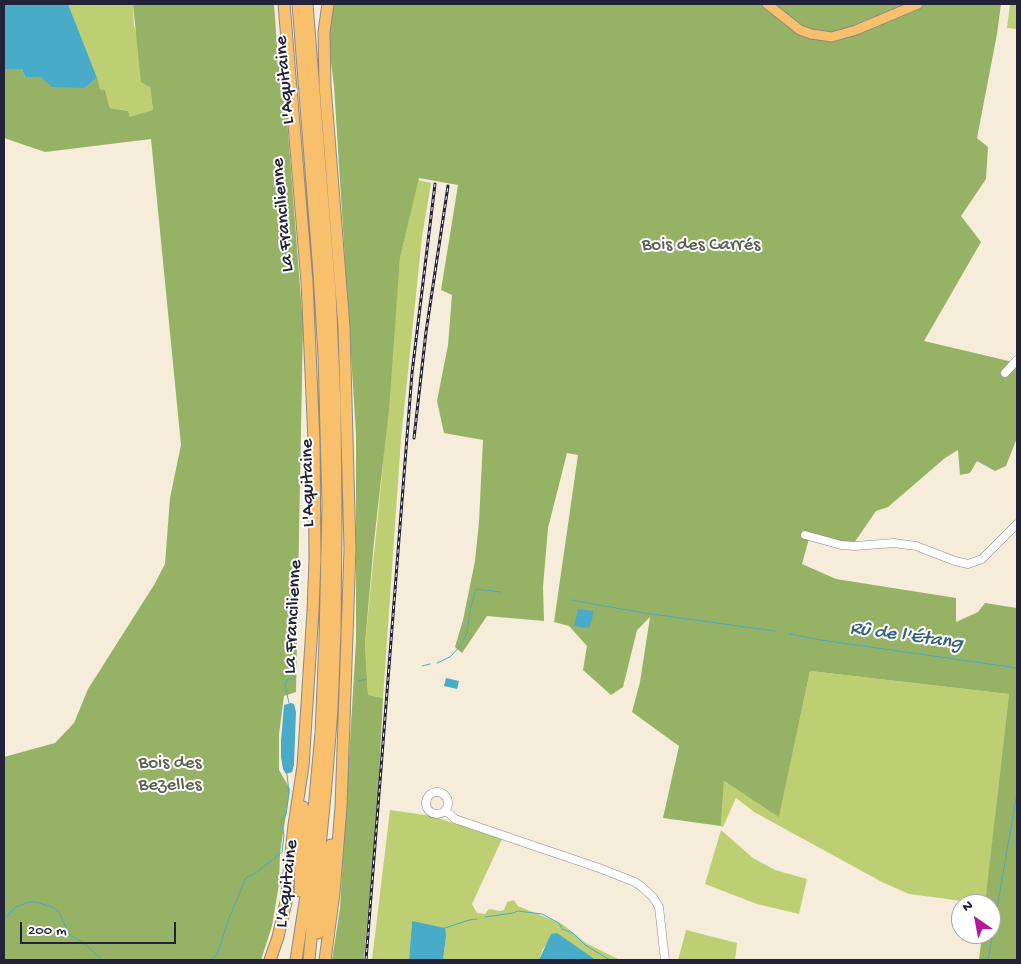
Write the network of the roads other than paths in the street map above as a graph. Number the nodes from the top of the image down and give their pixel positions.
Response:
1 (284, 4) edge
2 (298, 4) edge
3 (307, 4) edge
4 (313, 4) edge
5 (328, 4) edge
6 (767, 4) edge
7 (918, 4) edge
8 (325, 86) junction
9 (1017, 360) edge
10 (1005, 373) dead end
11 (1017, 524) edge
12 (805, 535) dead end
13 (342, 751) junction
14 (303, 766) junction
15 (445, 810) dead end
16 (296, 956) edge
17 (270, 960) edge
18 (311, 960) edge
19 (326, 960) edge
20 (666, 960) edge

1 - 14 highway, La Francilienne
2 - 16 highway, L'Aquitaine
3 - 18 highway, L'Aquitaine
4 - 8 highway
5 - 8 highway
6 - 7 main road
8 - 13 highway
9 - 10 street
11 - 12 street
13 - 18 highway
13 - 19 highway
14 - 16 highway
14 - 17 highway, La Francilienne
15 - 20 street

